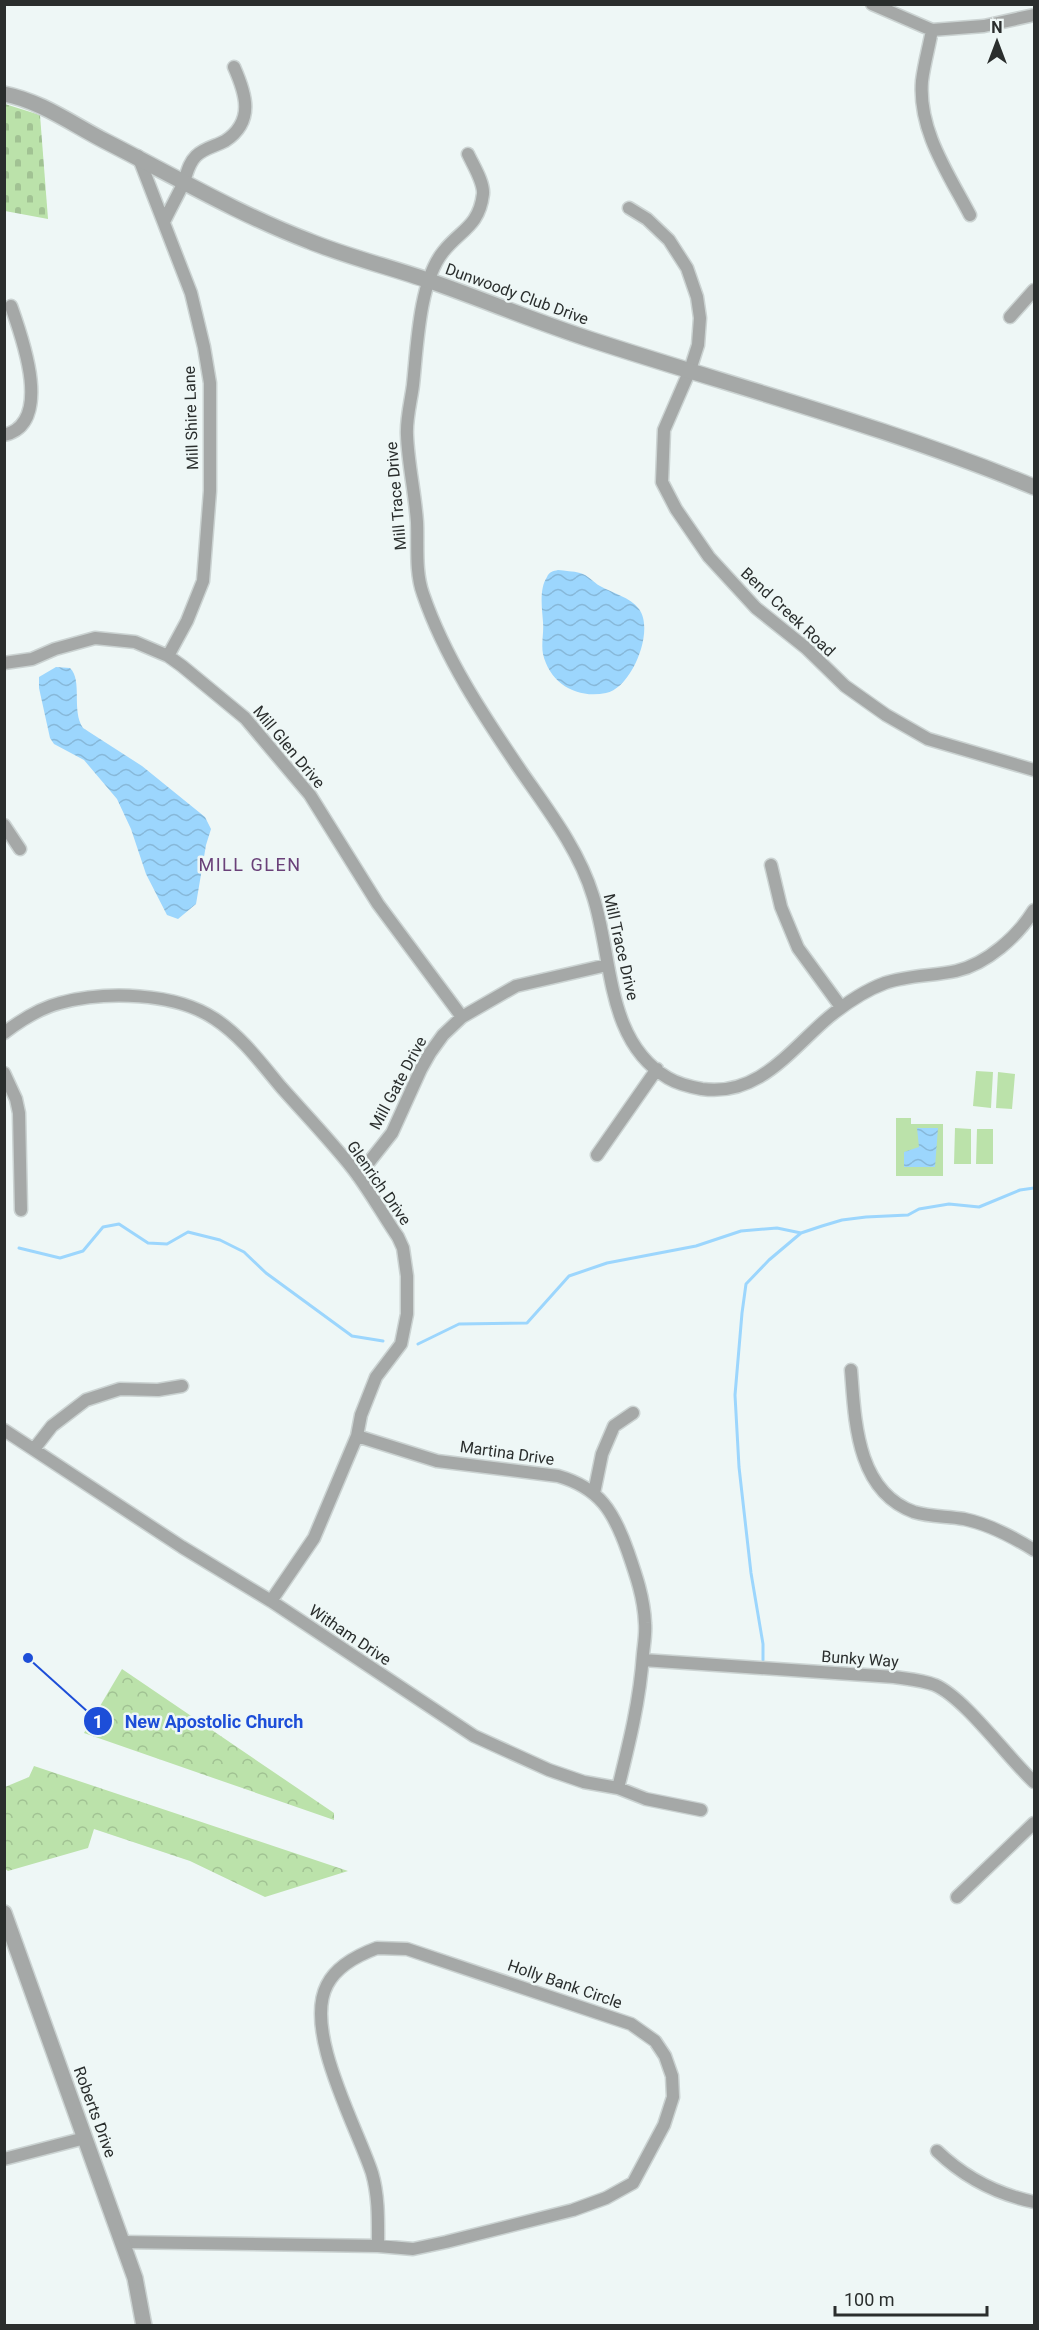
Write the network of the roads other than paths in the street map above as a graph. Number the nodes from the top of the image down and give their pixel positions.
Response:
1 (872, 4) edge
2 (1035, 15) edge
3 (932, 30) junction
4 (234, 67) dead end
5 (4, 94) edge
6 (468, 154) dead end
7 (138, 156) junction
8 (184, 182) junction
9 (629, 208) dead end
10 (970, 215) dead end
11 (164, 222) junction
12 (429, 281) junction
13 (1035, 290) edge
14 (11, 306) dead end
15 (1010, 317) dead end
16 (690, 370) junction
17 (4, 435) edge
18 (1035, 487) edge
19 (168, 656) junction
20 (4, 663) edge
21 (1035, 770) edge
22 (4, 825) edge
23 (20, 849) dead end
24 (771, 865) dead end
25 (1035, 910) edge
26 (607, 965) junction
27 (841, 1007) junction
28 (462, 1017) junction
29 (4, 1033) edge
30 (657, 1070) junction
31 (4, 1073) edge
32 (597, 1155) dead end
33 (358, 1176) junction
34 (21, 1210) dead end
35 (851, 1370) dead end
36 (182, 1386) dead end
37 (633, 1413) dead end
38 (4, 1430) edge
39 (357, 1436) junction
40 (34, 1449) junction
41 (594, 1493) junction
42 (1035, 1550) edge
43 (271, 1601) junction
44 (643, 1660) junction
45 (1035, 1782) edge
46 (618, 1788) junction
47 (701, 1810) dead end
48 (1035, 1823) edge
49 (957, 1898) dead end
50 (4, 1913) edge
51 (85, 2138) junction
52 (937, 2151) dead end
53 (4, 2158) edge
54 (1035, 2202) edge
55 (122, 2242) junction
56 (378, 2246) junction
57 (144, 2325) edge

1 - 3 street
2 - 3 street
3 - 10 street
4 - 8 street
5 - 7 street, Dunwoody Club Drive
6 - 12 street, Mill Trace Drive
7 - 8 street, Dunwoody Club Drive
7 - 11 street, Mill Shire Lane
8 - 11 street
8 - 12 street, Dunwoody Club Drive
9 - 16 street, Bend Creek Road
11 - 19 street, Mill Shire Lane
12 - 16 street, Dunwoody Club Drive
12 - 26 street, Mill Trace Drive
13 - 15 street
14 - 17 street
16 - 18 street, Dunwoody Club Drive
16 - 21 street, Bend Creek Road
19 - 20 street, Mill Glen Drive
19 - 28 street, Mill Glen Drive
22 - 23 street
24 - 27 street
25 - 27 street, Mill Trace Drive
26 - 28 street, Mill Gate Drive
26 - 30 street, Mill Trace Drive
27 - 30 street, Mill Trace Drive
28 - 33 street, Mill Gate Drive
29 - 33 street, Glenrich Drive
30 - 32 street
31 - 34 street
33 - 39 street, Glenrich Drive
35 - 42 street
36 - 40 street
37 - 41 street
38 - 40 street, Witham Drive
39 - 41 street, Martina Drive
39 - 43 street, Glenrich Drive
40 - 43 street, Witham Drive
41 - 44 street, Martina Drive
43 - 46 street, Witham Drive
44 - 45 street, Bunky Way
44 - 46 street, Martina Drive
46 - 47 street, Witham Drive
48 - 49 street
50 - 51 street, Roberts Drive
51 - 53 street
51 - 55 street, Roberts Drive
52 - 54 street
55 - 56 street, Holly Bank Circle
55 - 57 street, Roberts Drive
56 - 56 street, Holly Bank Circle

